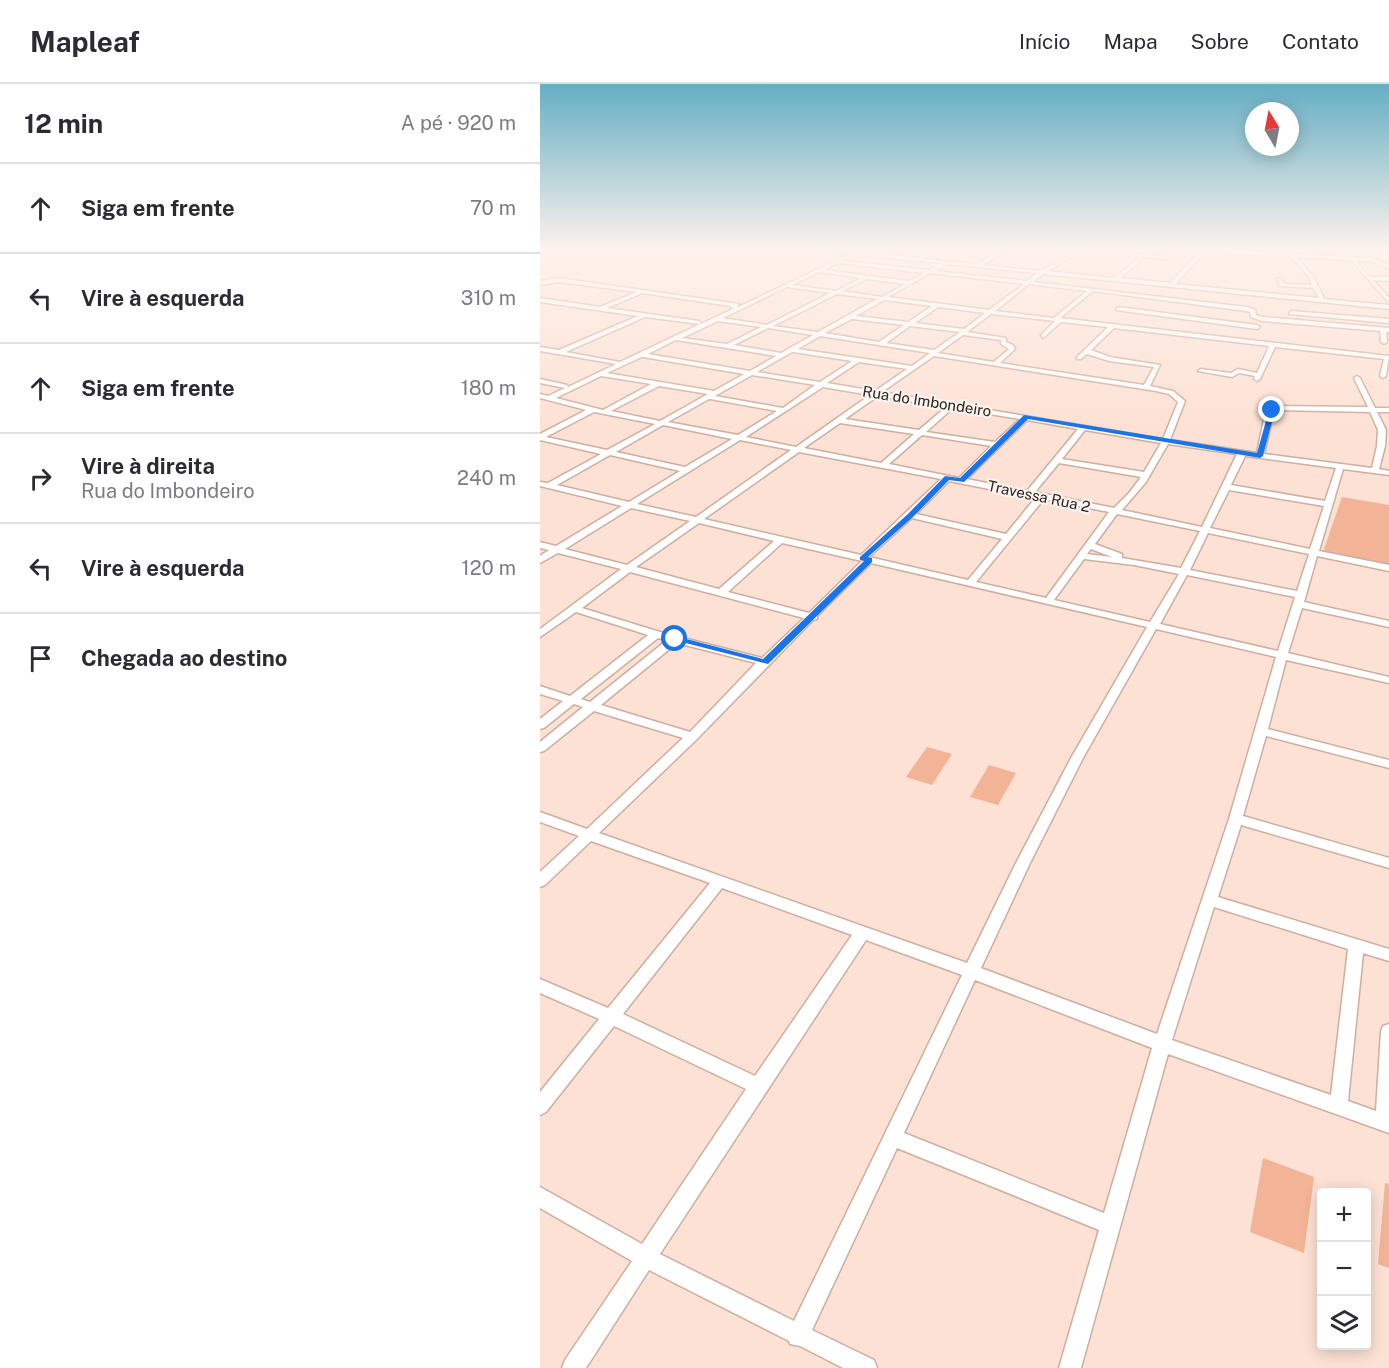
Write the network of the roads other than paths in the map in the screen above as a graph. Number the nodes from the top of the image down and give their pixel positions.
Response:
1 (601, 308) edge
2 (731, 308) edge
3 (742, 308) edge
4 (807, 308) edge
5 (869, 308) edge
6 (933, 308) edge
7 (953, 308) edge
8 (994, 308) edge
9 (1071, 308) edge
10 (1186, 308) edge
11 (1238, 308) edge
12 (1287, 308) edge
13 (1118, 309) joint
14 (1247, 309) joint
15 (989, 312) junction
16 (1286, 313) junction
17 (646, 315) junction
18 (852, 317) junction
19 (1179, 317) junction
20 (718, 319) junction
21 (1058, 319) junction
22 (1262, 319) junction
23 (1284, 321) junction
24 (1389, 321) edge
25 (699, 323) junction
26 (909, 325) junction
27 (1101, 325) junction
28 (1113, 326) junction
29 (768, 327) junction
30 (1257, 327) junction
31 (1386, 330) edge
32 (964, 332) junction
33 (1165, 333) junction
34 (820, 334) junction
35 (1042, 336) dead end
36 (676, 339) junction
37 (1249, 342) junction
38 (1384, 342) dead end
39 (880, 343) junction
40 (1273, 344) junction
41 (728, 346) junction
42 (540, 349) edge
43 (793, 350) junction
44 (1086, 351) junction
45 (561, 352) junction
46 (934, 353) junction
47 (643, 355) junction
48 (783, 355) junction
49 (1079, 358) dead end
50 (1388, 358) edge
51 (857, 360) junction
52 (617, 362) junction
53 (995, 364) junction
54 (914, 368) junction
55 (1201, 371) dead end
56 (751, 373) junction
57 (600, 374) junction
58 (1120, 374) dead end
59 (1383, 376) dead end
60 (1356, 378) dead end
61 (540, 381) edge
62 (1113, 382) junction
63 (657, 384) junction
64 (565, 386) junction
65 (822, 386) junction
66 (1146, 387) junction
67 (878, 394) junction
68 (713, 395) junction
69 (542, 398) edge
70 (953, 405) junction
71 (593, 409) junction
72 (784, 410) junction
73 (1372, 410) junction
74 (1389, 410) edge
75 (604, 412) junction
76 (1026, 417) junction
77 (838, 420) junction
78 (666, 422) junction
79 (1084, 427) junction
80 (921, 433) junction
81 (738, 436) junction
82 (540, 438) edge
83 (1168, 441) junction
84 (997, 446) junction
85 (797, 449) junction
86 (611, 453) junction
87 (1242, 453) junction
88 (1260, 456) junction
89 (1057, 460) junction
90 (883, 465) junction
91 (1340, 467) junction
92 (687, 470) junction
93 (1375, 471) junction
94 (1389, 472) edge
95 (1146, 475) junction
96 (947, 477) junction
97 (961, 480) junction
98 (545, 485) edge
99 (1228, 487) junction
100 (540, 492) edge
101 (1029, 494) junction
102 (1042, 496) junction
103 (627, 504) junction
104 (1328, 504) junction
105 (1115, 512) junction
106 (910, 515) junction
107 (697, 521) junction
108 (1205, 530) junction
109 (1007, 537) junction
110 (781, 539) junction
111 (540, 545) edge
112 (1089, 545) junction
113 (556, 549) junction
114 (1313, 553) junction
115 (1080, 556) junction
116 (866, 559) junction
117 (540, 560) edge
118 (1134, 562) junction
119 (1389, 568) edge
120 (628, 569) junction
121 (1185, 571) junction
122 (971, 582) junction
123 (721, 593) junction
124 (1049, 600) junction
125 (1300, 600) junction
126 (575, 609) junction
127 (813, 617) junction
128 (540, 620) edge
129 (554, 624) junction
130 (1389, 624) edge
131 (1154, 625) junction
132 (540, 634) edge
133 (656, 634) junction
134 (675, 639) junction
135 (1282, 656) junction
136 (764, 662) junction
137 (1389, 680) edge
138 (540, 690) edge
139 (572, 700) junction
140 (590, 706) junction
141 (540, 725) edge
142 (1262, 731) junction
143 (692, 737) junction
144 (540, 748) edge
145 (1389, 764) edge
146 (540, 817) edge
147 (1236, 819) junction
148 (590, 835) junction
149 (1389, 862) edge
150 (540, 881) edge
151 (719, 882) junction
152 (1209, 900) junction
153 (862, 933) junction
154 (1356, 944) junction
155 (1389, 955) edge
156 (973, 972) junction
157 (540, 986) edge
158 (612, 1017) junction
159 (1389, 1031) edge
160 (1162, 1044) junction
161 (758, 1086) junction
162 (540, 1106) edge
163 (1339, 1106) junction
164 (1386, 1123) edge
165 (894, 1138) junction
166 (540, 1197) edge
167 (1110, 1225) junction
168 (645, 1257) junction
169 (798, 1336) junction
170 (852, 1365) edge
171 (573, 1368) edge
172 (1070, 1368) edge

1 - 17 street
2 - 25 street
3 - 20 street
4 - 29 street
5 - 18 street
6 - 26 street
7 - 15 street
8 - 15 street
9 - 21 street
10 - 19 street
11 - 14 street
12 - 16 street
13 - 19 street
13 - 27 street
14 - 22 street
15 - 21 street
15 - 32 street
16 - 23 street
16 - 24 street
17 - 25 street
17 - 45 street
18 - 26 street
18 - 34 street
19 - 30 street
19 - 33 street
20 - 29 street
20 - 36 street
21 - 27 street
21 - 35 street
22 - 23 street
22 - 30 street
23 - 31 street
25 - 52 street
26 - 32 street
26 - 39 street
27 - 28 street
28 - 33 street
28 - 44 street
29 - 34 street
29 - 41 street
30 - 37 street
31 - 38 street
32 - 46 street
32 - 53 street
33 - 37 street
34 - 39 street
34 - 43 street
36 - 41 street
36 - 47 street
37 - 40 street
39 - 46 street
40 - 50 street
40 - 55 street
41 - 48 street
42 - 45 street
43 - 48 street
43 - 51 street
44 - 49 street
44 - 66 street
45 - 52 street
46 - 53 street
46 - 54 street
47 - 56 street, Rua do Imbondeiro
47 - 57 street
48 - 56 street
50 - 59 street
51 - 54 street
51 - 65 street
52 - 64 street
53 - 62 street
54 - 67 street
56 - 65 street, Rua do Imbondeiro
56 - 68 street
57 - 63 street
57 - 69 street
58 - 62 street
60 - 73 street
61 - 64 street
62 - 66 street
63 - 68 street
63 - 75 street
64 - 69 street
65 - 67 street, Rua do Imbondeiro
65 - 72 street
66 - 83 street
67 - 70 street, Rua do Imbondeiro
67 - 77 street
68 - 72 street
68 - 78 street
69 - 71 street, Travessa Rua 2
70 - 76 street, Rua do Imbondeiro
70 - 80 street
71 - 75 street, Travessa Rua 2
71 - 82 street
72 - 81 street
73 - 74 street
73 - 88 street
73 - 93 street
75 - 78 street, Travessa Rua 2
76 - 79 street, Rua do Imbondeiro
76 - 84 street
77 - 80 street
77 - 85 street
78 - 81 street, Travessa Rua 2
78 - 86 street
79 - 83 street, Rua do Imbondeiro
79 - 89 street
80 - 84 street
80 - 90 street
81 - 85 street, Travessa Rua 2
81 - 92 street
82 - 86 street
83 - 87 street, Rua do Imbondeiro
83 - 95 street
84 - 97 street
85 - 90 street, Travessa Rua 2
85 - 107 street
86 - 92 street
86 - 98 street
87 - 88 street, Rua do Imbondeiro
87 - 99 street
88 - 91 street, Rua do Imbondeiro
89 - 95 street
89 - 101 street
90 - 96 street, Travessa Rua 2
91 - 93 street, Rua do Imbondeiro
91 - 104 street
92 - 103 street
93 - 94 street, Rua do Imbondeiro
95 - 105 street
96 - 97 street, Travessa Rua 2
96 - 106 street
97 - 101 street, Travessa Rua 2
98 - 100 street
98 - 103 street
99 - 104 street
99 - 108 street
101 - 102 street, Travessa Rua 2
102 - 105 street, Travessa Rua 2
102 - 109 street
103 - 107 street
103 - 113 street
104 - 114 street
105 - 108 street, Travessa Rua 2
105 - 112 street
106 - 109 street
106 - 116 street
107 - 110 street
107 - 120 street
108 - 114 street, Travessa Rua 2
108 - 121 street
109 - 122 street
110 - 116 street
110 - 123 street
111 - 113 street
112 - 115 street
112 - 118 street
113 - 117 street
113 - 120 street
114 - 119 street, Travessa Rua 2
114 - 125 street
115 - 118 street
115 - 124 street
116 - 122 street
116 - 127 street
118 - 121 street
120 - 123 street
120 - 126 street
121 - 125 street
121 - 131 street
122 - 124 street
123 - 127 street
124 - 131 street
125 - 130 street
125 - 135 street
126 - 129 street
126 - 133 street
127 - 136 street
128 - 129 street
129 - 132 street
131 - 135 street
131 - 156 street
133 - 134 street
133 - 139 street
134 - 136 street
134 - 140 street
135 - 137 street
135 - 142 street
136 - 143 street
138 - 139 street
139 - 140 street
139 - 141 street
140 - 143 street
140 - 144 street
142 - 145 street
142 - 147 street
143 - 148 street
146 - 148 street
147 - 149 street
147 - 152 street
148 - 150 street
148 - 151 street
151 - 153 street
151 - 158 street
152 - 154 street
152 - 160 street
153 - 156 street
153 - 161 street
154 - 155 street
154 - 163 street
156 - 160 street
156 - 165 street
157 - 158 street
158 - 161 street
158 - 162 street
159 - 164 street
160 - 163 street
160 - 167 street
161 - 168 street
163 - 164 street
165 - 167 street
165 - 169 street
166 - 168 street
167 - 172 street
168 - 169 street
168 - 171 street
169 - 170 street

